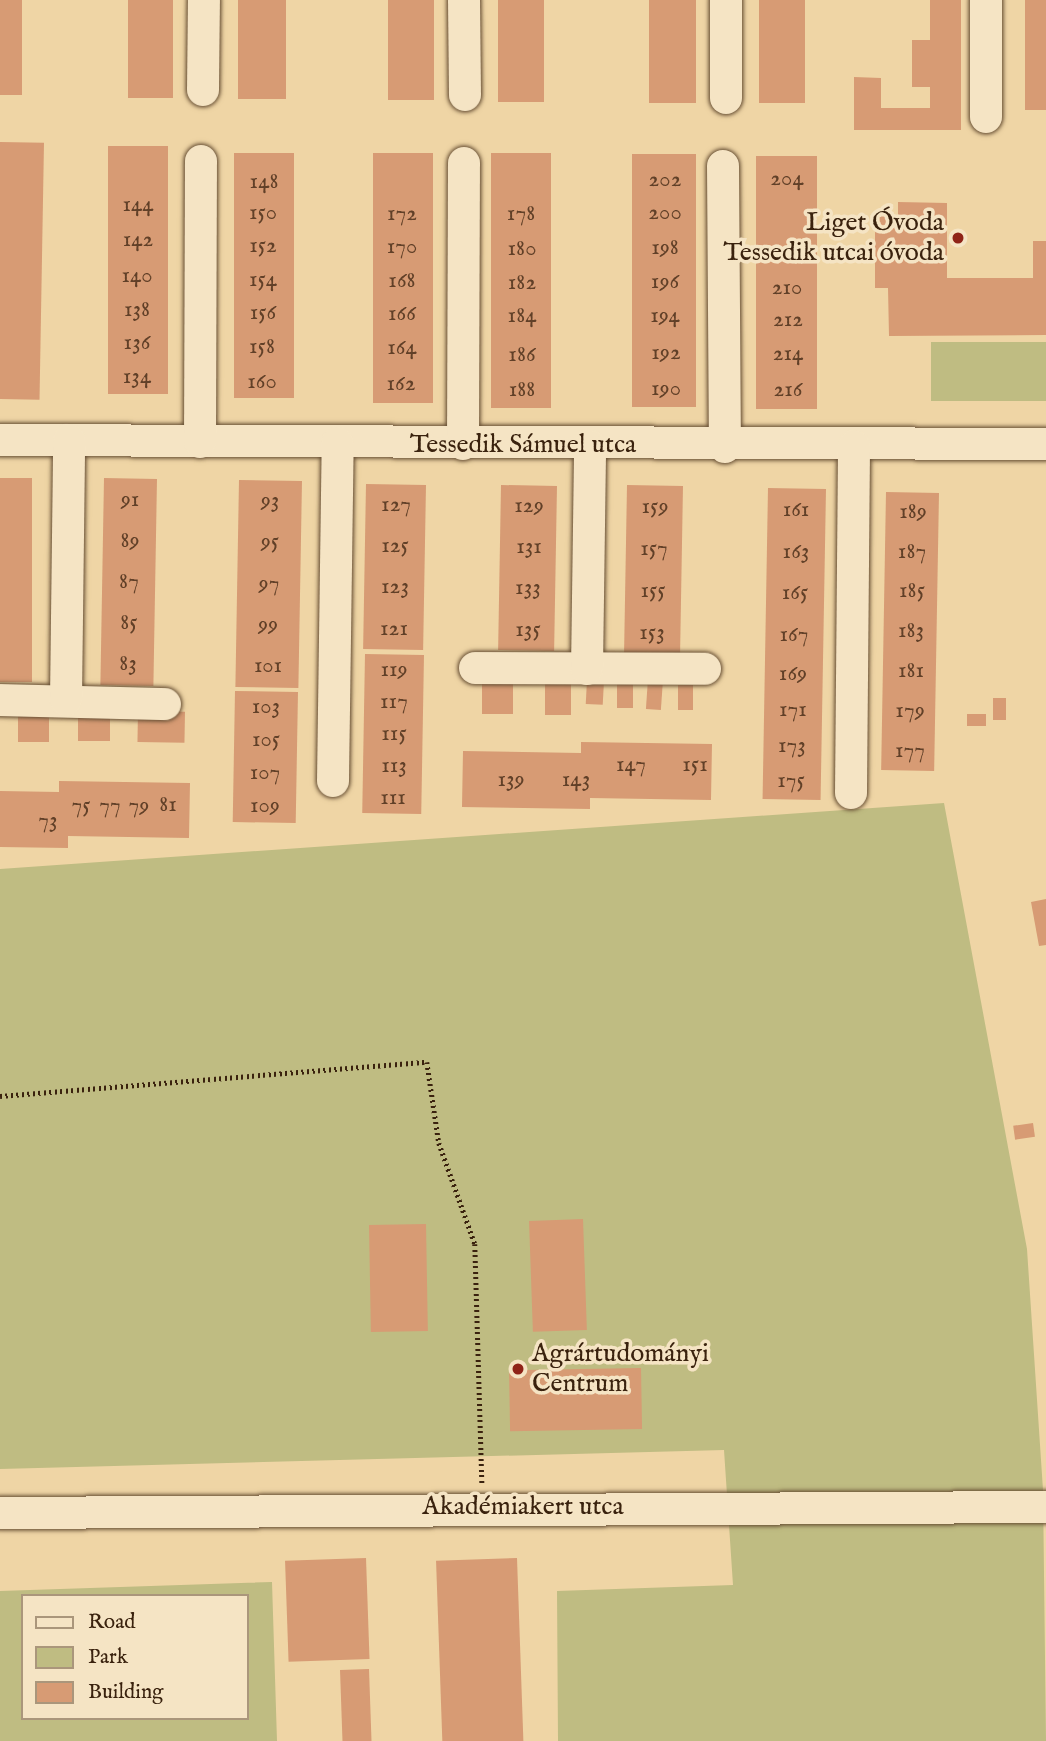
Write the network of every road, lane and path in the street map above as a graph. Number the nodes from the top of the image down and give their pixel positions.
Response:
1 (204, 0) edge
2 (464, 0) edge
3 (726, 0) edge
4 (986, 0) edge
5 (203, 90) dead end
6 (465, 95) dead end
7 (726, 98) dead end
8 (986, 117) dead end
9 (201, 161) dead end
10 (464, 163) dead end
11 (723, 166) dead end
12 (0, 440) edge
13 (69, 440) junction
14 (200, 442) junction
15 (338, 443) junction
16 (463, 444) junction
17 (1046, 444) edge
18 (590, 446) junction
19 (854, 446) junction
20 (725, 447) junction
21 (475, 668) dead end
22 (587, 668) junction
23 (705, 669) dead end
24 (0, 700) edge
25 (66, 700) junction
26 (165, 705) dead end
27 (333, 781) dead end
28 (851, 793) dead end
29 (0, 1096) edge
30 (483, 1506) junction
31 (1046, 1507) edge
32 (0, 1513) edge

1 - 5 street
2 - 6 street
3 - 7 street
4 - 8 street
9 - 14 street
10 - 16 street
11 - 20 street
12 - 13 street, Tessedik Sámuel utca
13 - 14 street, Tessedik Sámuel utca
13 - 25 street
14 - 15 street, Tessedik Sámuel utca
15 - 16 street, Tessedik Sámuel utca
15 - 27 street
16 - 18 street, Tessedik Sámuel utca
17 - 19 street, Tessedik Sámuel utca
18 - 20 street, Tessedik Sámuel utca
18 - 22 street
19 - 20 street, Tessedik Sámuel utca
19 - 28 street
21 - 22 street
22 - 23 street
24 - 25 street
25 - 26 street
29 - 30 path
30 - 31 street, Akadémiakert utca
30 - 32 street, Akadémiakert utca

